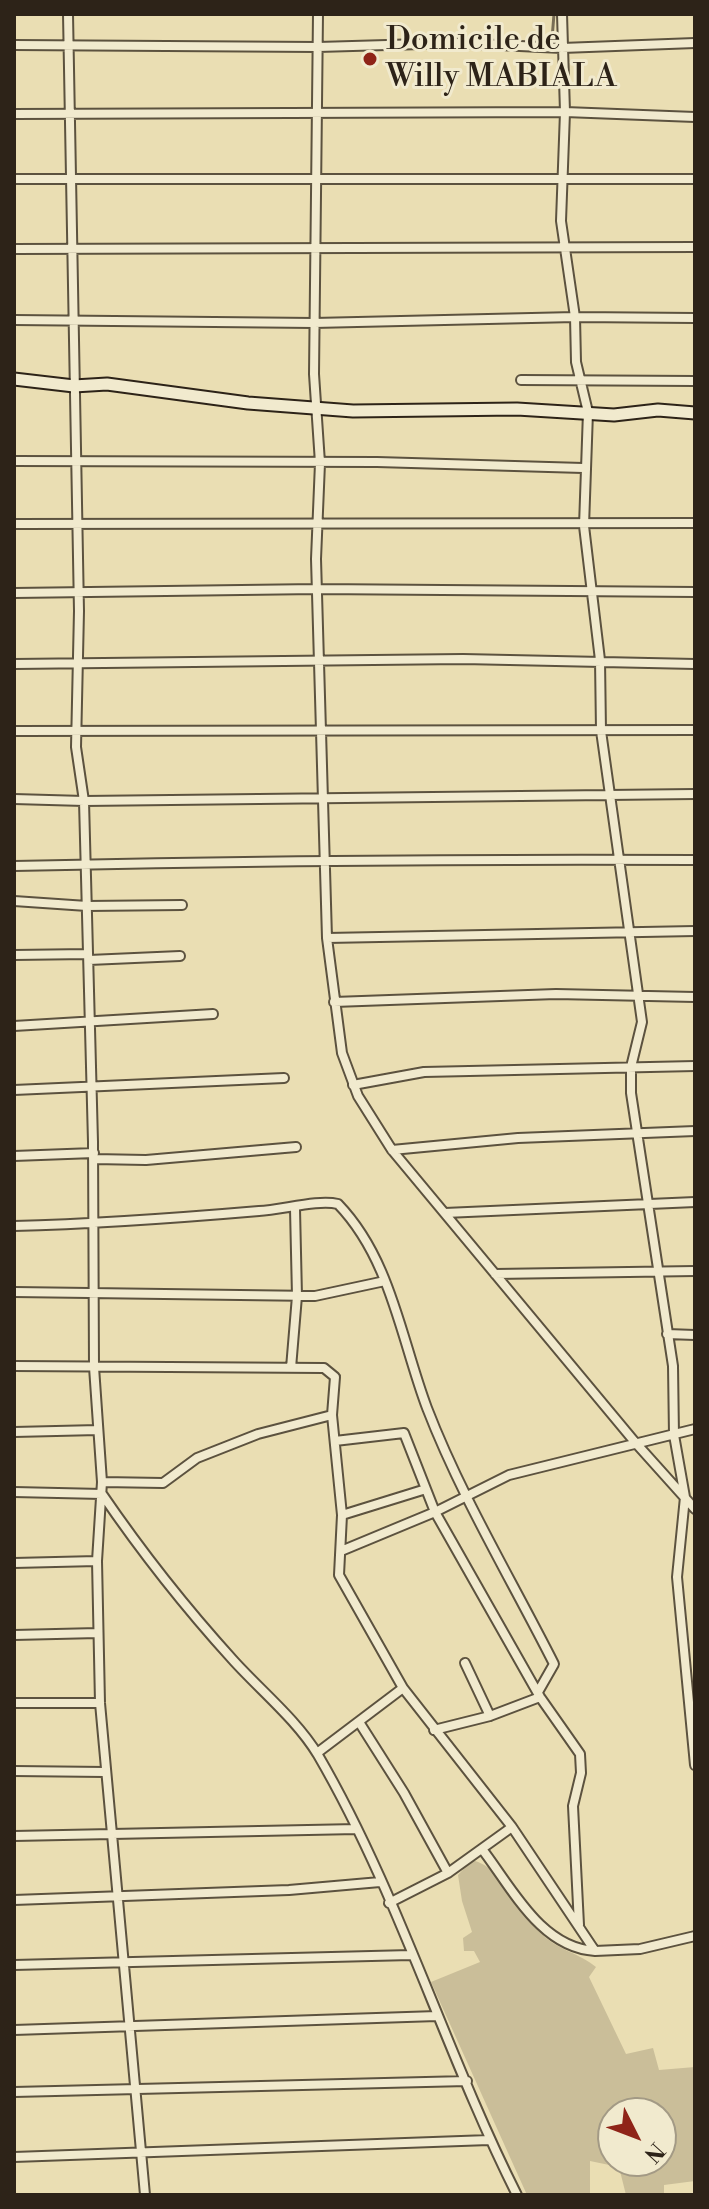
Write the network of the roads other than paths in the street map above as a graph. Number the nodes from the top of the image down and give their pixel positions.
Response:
1 (68, 14) edge
2 (318, 14) edge
3 (562, 14) edge
4 (695, 43) edge
5 (14, 45) edge
6 (69, 45) junction
7 (318, 47) junction
8 (562, 48) junction
9 (565, 112) junction
10 (14, 114) edge
11 (71, 114) junction
12 (316, 115) junction
13 (695, 117) edge
14 (315, 177) junction
15 (14, 179) edge
16 (71, 179) junction
17 (695, 179) edge
18 (560, 180) junction
19 (563, 247) junction
20 (695, 247) edge
21 (74, 248) junction
22 (14, 249) edge
23 (314, 250) junction
24 (575, 317) junction
25 (695, 318) edge
26 (73, 319) junction
27 (14, 320) edge
28 (314, 323) junction
29 (14, 379) edge
30 (581, 379) junction
31 (521, 380) dead end
32 (695, 381) edge
33 (74, 386) junction
34 (314, 407) junction
35 (588, 412) junction
36 (695, 413) edge
37 (14, 461) edge
38 (75, 461) junction
39 (320, 463) junction
40 (583, 468) junction
41 (695, 523) edge
42 (14, 524) edge
43 (75, 525) junction
44 (317, 525) junction
45 (584, 526) junction
46 (317, 589) junction
47 (590, 592) junction
48 (695, 592) edge
49 (14, 593) edge
50 (78, 594) junction
51 (320, 660) junction
52 (600, 660) junction
53 (79, 663) junction
54 (14, 664) edge
55 (695, 664) edge
56 (322, 729) junction
57 (695, 730) edge
58 (14, 731) edge
59 (601, 731) junction
60 (76, 732) junction
61 (695, 794) edge
62 (610, 796) junction
63 (325, 797) junction
64 (14, 799) edge
65 (84, 801) junction
66 (325, 860) junction
67 (616, 860) junction
68 (695, 860) edge
69 (86, 864) junction
70 (14, 866) edge
71 (14, 901) edge
72 (182, 905) dead end
73 (87, 906) junction
74 (628, 930) junction
75 (695, 931) edge
76 (327, 938) junction
77 (14, 955) edge
78 (180, 956) dead end
79 (88, 957) junction
80 (639, 995) junction
81 (695, 997) edge
82 (334, 1002) junction
83 (213, 1014) dead end
84 (90, 1023) junction
85 (14, 1026) edge
86 (695, 1066) edge
87 (631, 1067) junction
88 (284, 1078) dead end
89 (353, 1085) junction
90 (92, 1087) junction
91 (14, 1090) edge
92 (639, 1131) junction
93 (695, 1131) edge
94 (296, 1147) dead end
95 (392, 1150) junction
96 (14, 1156) edge
97 (94, 1156) junction
98 (649, 1202) junction
99 (695, 1202) edge
100 (295, 1209) junction
101 (445, 1213) junction
102 (94, 1224) junction
103 (14, 1226) edge
104 (695, 1271) edge
105 (657, 1273) junction
106 (495, 1274) junction
107 (385, 1281) junction
108 (14, 1292) edge
109 (94, 1295) junction
110 (297, 1296) junction
111 (667, 1334) junction
112 (695, 1335) edge
113 (14, 1366) edge
114 (94, 1367) junction
115 (291, 1368) junction
116 (332, 1415) junction
117 (695, 1429) edge
118 (98, 1430) junction
119 (14, 1432) edge
120 (674, 1435) junction
121 (335, 1441) junction
122 (634, 1441) junction
123 (102, 1482) junction
124 (426, 1489) junction
125 (14, 1492) edge
126 (102, 1494) junction
127 (467, 1496) junction
128 (685, 1497) junction
129 (695, 1509) edge
130 (435, 1512) junction
131 (342, 1515) junction
132 (341, 1551) junction
133 (97, 1561) junction
134 (14, 1563) edge
135 (98, 1633) junction
136 (14, 1635) edge
137 (465, 1663) dead end
138 (403, 1688) junction
139 (539, 1694) junction
140 (14, 1703) edge
141 (100, 1703) junction
142 (490, 1716) junction
143 (359, 1722) junction
144 (434, 1730) junction
145 (317, 1753) junction
146 (695, 1765) edge
147 (14, 1771) edge
148 (105, 1772) junction
149 (512, 1827) junction
150 (357, 1829) junction
151 (112, 1834) junction
152 (14, 1836) edge
153 (482, 1849) junction
154 (448, 1873) junction
155 (380, 1882) junction
156 (120, 1897) junction
157 (14, 1900) edge
158 (389, 1903) junction
159 (579, 1926) junction
160 (695, 1936) edge
161 (595, 1951) junction
162 (411, 1955) junction
163 (122, 1964) junction
164 (14, 1965) edge
165 (437, 2016) junction
166 (127, 2026) junction
167 (14, 2030) edge
168 (467, 2081) junction
169 (133, 2089) junction
170 (14, 2092) edge
171 (489, 2140) junction
172 (141, 2154) junction
173 (14, 2157) edge
174 (145, 2195) edge
175 (517, 2195) edge

1 - 6 street
2 - 7 street
3 - 8 street
4 - 8 street
5 - 6 street
6 - 7 street
6 - 11 street
7 - 8 street
7 - 12 street
8 - 9 street
9 - 12 street
9 - 13 street
9 - 18 street
10 - 11 street
11 - 12 street
11 - 16 street
12 - 14 street
14 - 16 street
14 - 18 street
14 - 23 street
15 - 16 street
16 - 21 street
17 - 18 street
18 - 19 street
19 - 20 street
19 - 23 street
19 - 24 street
21 - 22 street
21 - 23 street
21 - 26 street
23 - 28 street
24 - 25 street
24 - 28 street
24 - 30 street
26 - 27 street
26 - 28 street
26 - 33 street
28 - 34 street
29 - 33 street
30 - 31 street
30 - 32 street
30 - 35 street
33 - 34 street
33 - 38 street
34 - 35 street
34 - 39 street
35 - 36 street
35 - 40 street
37 - 38 street
38 - 39 street
38 - 43 street
39 - 40 street
39 - 44 street
40 - 45 street
41 - 45 street
42 - 43 street
43 - 44 street
43 - 50 street
44 - 45 street
44 - 46 street
45 - 47 street
46 - 47 street
46 - 50 street
46 - 51 street
47 - 48 street
47 - 52 street
49 - 50 street
50 - 53 street
51 - 52 street
51 - 53 street
51 - 56 street
52 - 55 street
52 - 59 street
53 - 54 street
53 - 60 street
56 - 59 street
56 - 60 street
56 - 63 street
57 - 59 street
58 - 60 street
59 - 62 street
60 - 65 street
61 - 62 street
62 - 63 street
62 - 67 street
63 - 65 street
63 - 66 street
64 - 65 street
65 - 69 street
66 - 67 street
66 - 69 street
66 - 76 street
67 - 68 street
67 - 74 street
69 - 70 street
69 - 73 street
71 - 73 street
72 - 73 street
73 - 79 street
74 - 75 street
74 - 76 street
74 - 80 street
76 - 82 street
77 - 79 street
78 - 79 street
79 - 84 street
80 - 81 street
80 - 82 street
80 - 87 street
82 - 89 street
83 - 84 street
84 - 85 street
84 - 90 street
86 - 87 street
87 - 89 street
87 - 92 street
88 - 90 street
89 - 95 street
90 - 91 street
90 - 97 street
92 - 93 street
92 - 95 street
92 - 98 street
94 - 97 street
95 - 101 street
96 - 97 street
97 - 102 street
98 - 99 street
98 - 101 street
98 - 105 street
100 - 102 street
100 - 107 street
100 - 110 street
101 - 106 street
102 - 103 street
102 - 109 street
104 - 105 street
105 - 106 street
105 - 111 street
106 - 122 street
107 - 110 street
107 - 127 street
108 - 109 street
109 - 110 street
109 - 114 street
110 - 115 street
111 - 112 street
111 - 120 street
113 - 114 street
114 - 115 street
114 - 118 street
115 - 116 street
116 - 121 street
116 - 123 street
117 - 120 street
118 - 119 street
118 - 123 street
120 - 122 street
120 - 128 street
121 - 124 street
121 - 131 street
122 - 127 street
122 - 128 street
123 - 126 street
124 - 130 street
124 - 131 street
125 - 126 street
126 - 133 street
126 - 145 street
127 - 130 street
127 - 139 street
128 - 129 street
128 - 146 street
130 - 132 street
130 - 139 street
131 - 132 street
132 - 138 street
133 - 134 street
133 - 135 street
135 - 136 street
135 - 141 street
137 - 142 street
138 - 143 street
138 - 144 street
139 - 142 street
139 - 159 street
140 - 141 street
141 - 148 street
142 - 144 street
143 - 145 street
143 - 154 street
144 - 149 street
145 - 150 street
147 - 148 street
148 - 151 street
149 - 153 street
149 - 159 street
150 - 151 street
150 - 155 street
151 - 152 street
151 - 156 street
153 - 154 street
153 - 161 street
154 - 158 street
155 - 156 street
155 - 158 street
156 - 157 street
156 - 163 street
158 - 162 street
159 - 161 street
160 - 161 street
162 - 163 street
162 - 165 street
163 - 164 street
163 - 166 street
165 - 166 street
165 - 168 street
166 - 167 street
166 - 169 street
168 - 169 street
168 - 171 street
169 - 170 street
169 - 172 street
171 - 172 street
171 - 175 street
172 - 173 street
172 - 174 street

